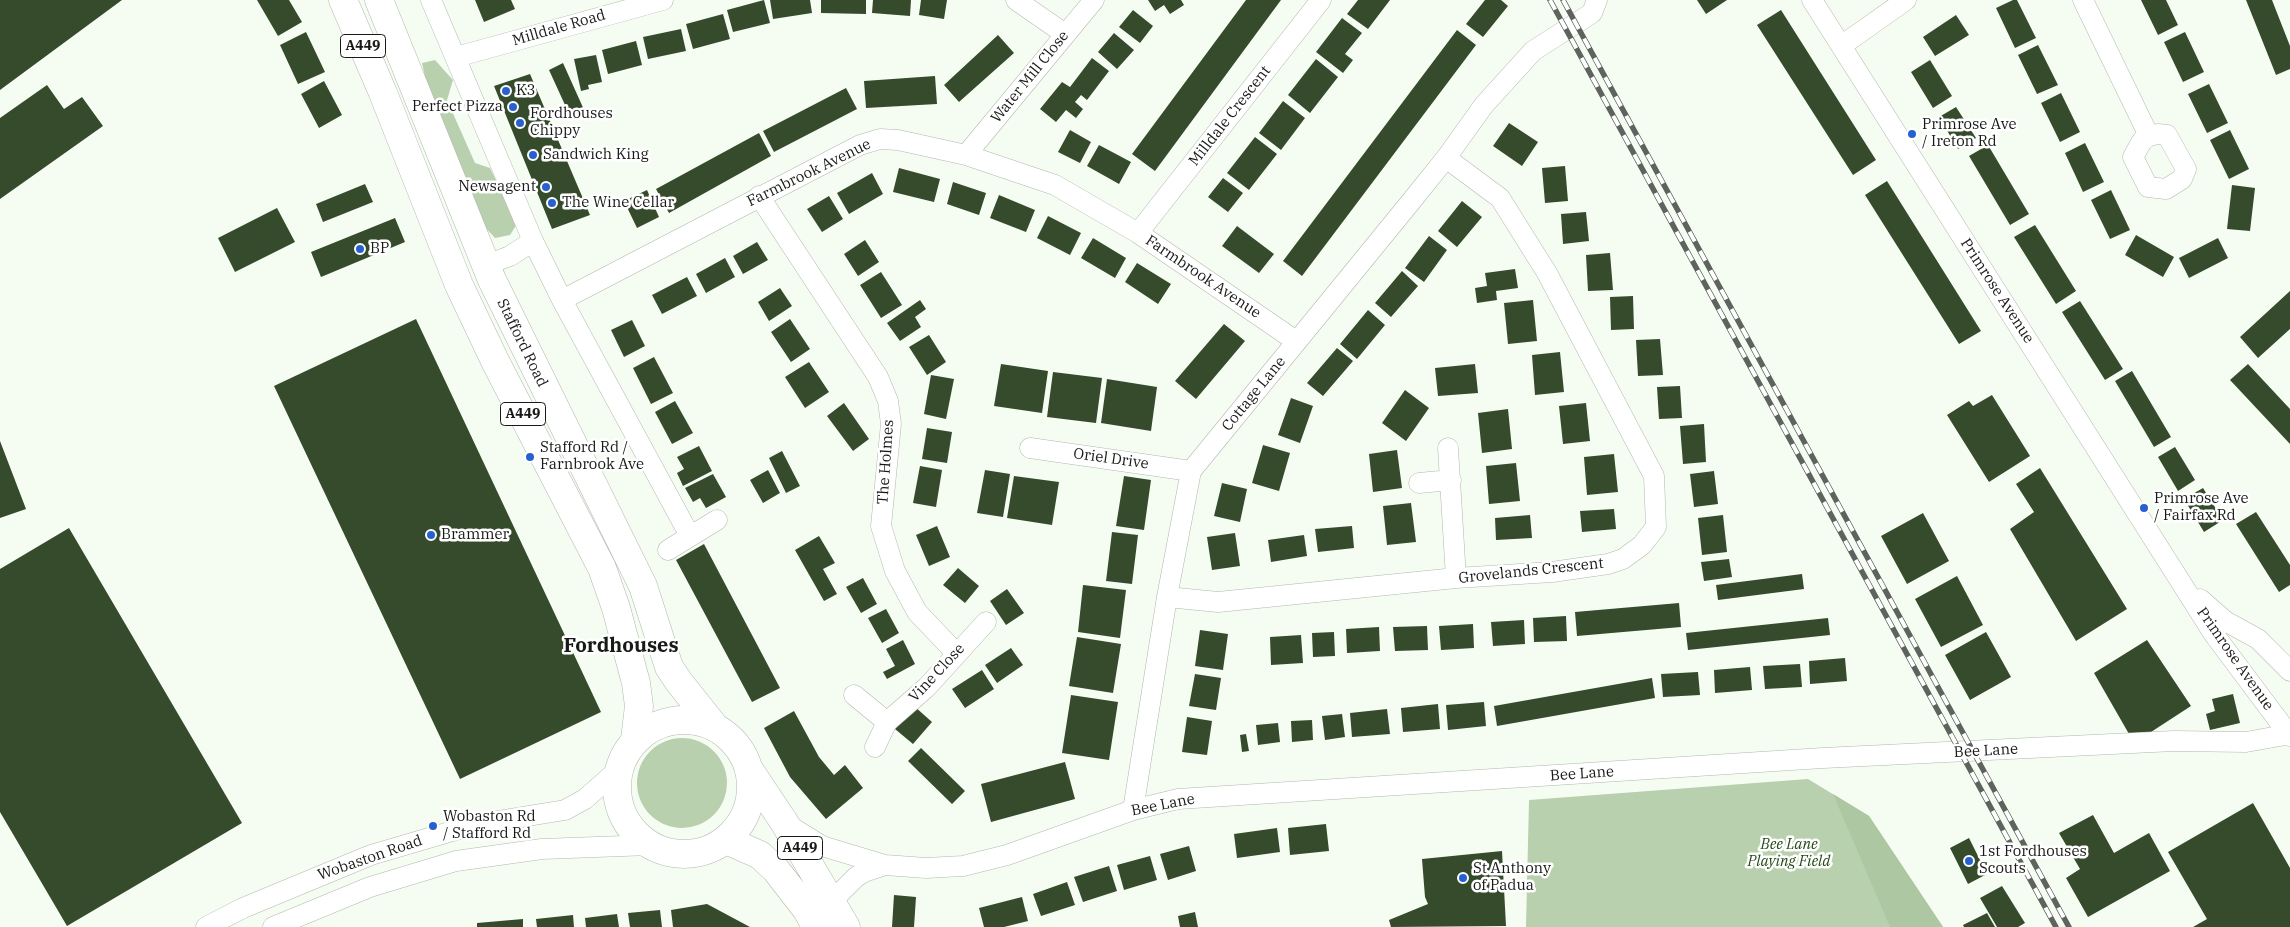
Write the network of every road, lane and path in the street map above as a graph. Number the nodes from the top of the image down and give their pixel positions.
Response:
1 (343, 0) edge
2 (379, 0) edge
3 (431, 0) edge
4 (663, 0) edge
5 (1016, 0) edge
6 (1094, 0) edge
7 (1321, 0) edge
8 (1597, 0) edge
9 (1812, 0) edge
10 (1906, 0) edge
11 (2083, 0) edge
12 (615, 6) edge
13 (1065, 34) junction
14 (1841, 46) junction
15 (456, 57) junction
16 (2149, 136) dead end
17 (966, 155) junction
18 (1446, 158) junction
19 (758, 196) junction
20 (1138, 233) junction
21 (533, 242) junction
22 (486, 265) junction
23 (562, 300) junction
24 (1296, 341) junction
25 (495, 360) junction
26 (1030, 448) dead end
27 (1448, 448) dead end
28 (1191, 471) junction
29 (1451, 480) junction
30 (1419, 483) dead end
31 (717, 520) dead end
32 (690, 536) junction
33 (668, 550) dead end
34 (1456, 578) junction
35 (2182, 582) junction
36 (1168, 597) junction
37 (986, 622) dead end
38 (956, 653) junction
39 (2290, 671) edge
40 (854, 695) dead end
41 (887, 722) junction
42 (714, 726) junction
43 (2290, 735) edge
44 (635, 740) junction
45 (875, 747) dead end
46 (618, 769) junction
47 (750, 771) junction
48 (1133, 810) junction
49 (784, 822) junction
50 (726, 840) junction
51 (650, 845) junction
52 (885, 865) junction
53 (832, 901) junction
54 (206, 927) edge
55 (273, 927) edge
56 (816, 927) edge
57 (846, 927) edge

1 - 25 highway, Stafford Road / A449
2 - 22 highway, Stafford Road / A449
3 - 15 street
4 - 12 street, Milldale Road
5 - 13 street
6 - 13 street, Water Mill Close
7 - 20 street, Milldale Crescent
8 - 18 street, Cottage Lane
9 - 14 street, Primrose Avenue
10 - 14 street
11 - 16 street
12 - 15 street, Milldale Road
13 - 17 street, Water Mill Close
14 - 35 street, Primrose Avenue
15 - 21 street
17 - 19 street, Farmbrook Avenue
17 - 20 street, Farmbrook Avenue
18 - 24 street, Cottage Lane
18 - 34 street, Grovelands Crescent
19 - 23 street, Farmbrook Avenue
19 - 38 street, The Holmes
20 - 24 street, Farmbrook Avenue
21 - 22 street
21 - 23 street
22 - 25 highway
22 - 42 highway, Stafford Road / A449
23 - 32 street
24 - 28 street, Cottage Lane
25 - 44 highway, Stafford Road / A449
26 - 28 street, Oriel Drive
27 - 29 street
28 - 36 street, Cottage Lane
29 - 30 street
29 - 34 street
31 - 32 street
32 - 33 street
34 - 36 street, Grovelands Crescent
35 - 39 street, Primrose Avenue
35 - 43 street, Primrose Avenue
36 - 48 street, Cottage Lane
37 - 38 street, Vine Close
38 - 41 street, Vine Close
40 - 41 street
41 - 45 street, Vine Close
42 - 44 highway, A449
42 - 47 highway, A449
43 - 48 street, Bee Lane
44 - 46 highway, A449
46 - 51 highway, A449
46 - 54 street, Wobaston Road
47 - 49 highway, A449
47 - 50 highway, A449
48 - 52 street, Bee Lane
49 - 52 street, Bee Lane
49 - 53 highway, A449
50 - 51 highway, A449
50 - 56 highway, A449
51 - 55 street, Wobaston Road
52 - 53 street, Bee Lane
53 - 57 highway, A449

